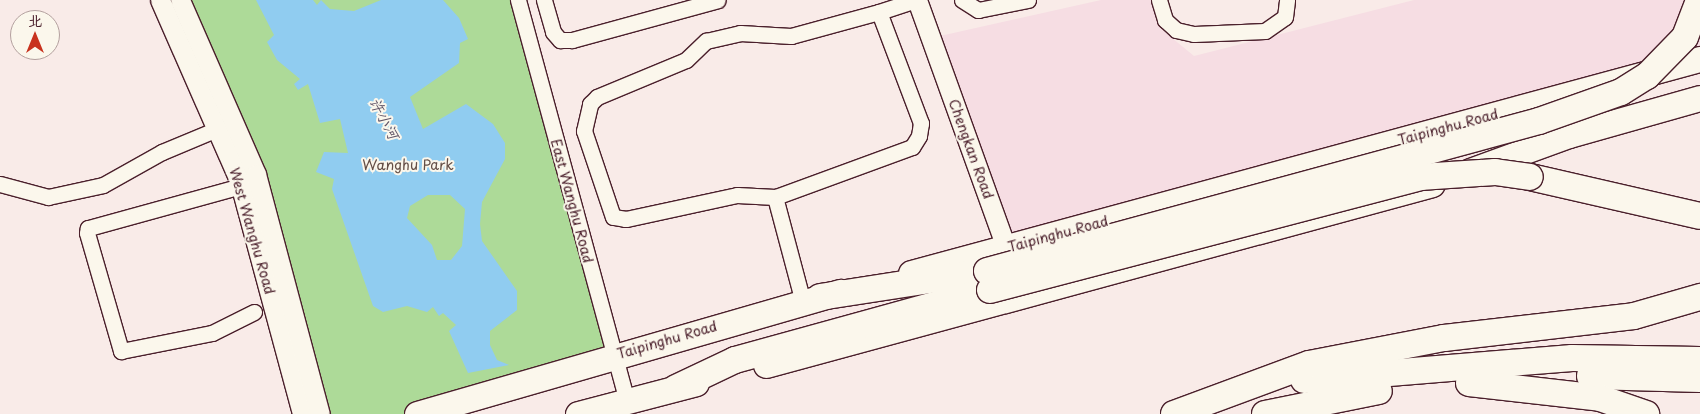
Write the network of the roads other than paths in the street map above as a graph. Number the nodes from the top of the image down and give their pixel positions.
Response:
1 (160, 0) edge
2 (180, 0) edge
3 (518, 0) edge
4 (544, 0) edge
5 (718, 0) edge
6 (917, 0) edge
7 (962, 0) edge
8 (1028, 0) edge
9 (1159, 0) edge
10 (1287, 0) edge
11 (1699, 0) edge
12 (879, 12) junction
13 (1700, 59) edge
14 (1700, 98) edge
15 (217, 129) junction
16 (0, 184) edge
17 (241, 186) junction
18 (775, 197) junction
19 (1700, 216) edge
20 (1007, 248) junction
21 (988, 280) junction
22 (1020, 298) junction
23 (1700, 298) edge
24 (811, 300) junction
25 (254, 312) dead end
26 (613, 355) junction
27 (1700, 360) edge
28 (1700, 379) edge
29 (1469, 383) junction
30 (676, 388) junction
31 (1232, 391) junction
32 (627, 402) junction
33 (302, 414) edge
34 (320, 414) edge
35 (417, 414) edge
36 (578, 414) edge
37 (1174, 414) edge
38 (1266, 414) edge
39 (1646, 414) edge

1 - 15 street, West Wanghu Road
2 - 34 street, West Wanghu Road
3 - 26 street, East Wanghu Road
4 - 5 street
6 - 12 street
6 - 20 street, Chengkan Road
7 - 8 street
9 - 10 street
11 - 21 highway, bridge
12 - 18 street
12 - 18 street
13 - 20 main road, Taipinghu Road
14 - 22 main road
15 - 16 street
15 - 17 street, West Wanghu Road
17 - 25 street
17 - 33 street, West Wanghu Road
18 - 24 street
19 - 21 highway, bridge
20 - 22 street, Chengkan Road
20 - 24 main road, Taipinghu Road
21 - 24 highway
21 - 30 highway
22 - 30 main road
23 - 31 highway
24 - 26 main road, Taipinghu Road
26 - 32 street, East Wanghu Road
26 - 35 main road, Taipinghu Road
27 - 31 highway
28 - 29 highway
29 - 38 highway
29 - 39 highway
30 - 32 main road
31 - 37 highway
32 - 36 main road

